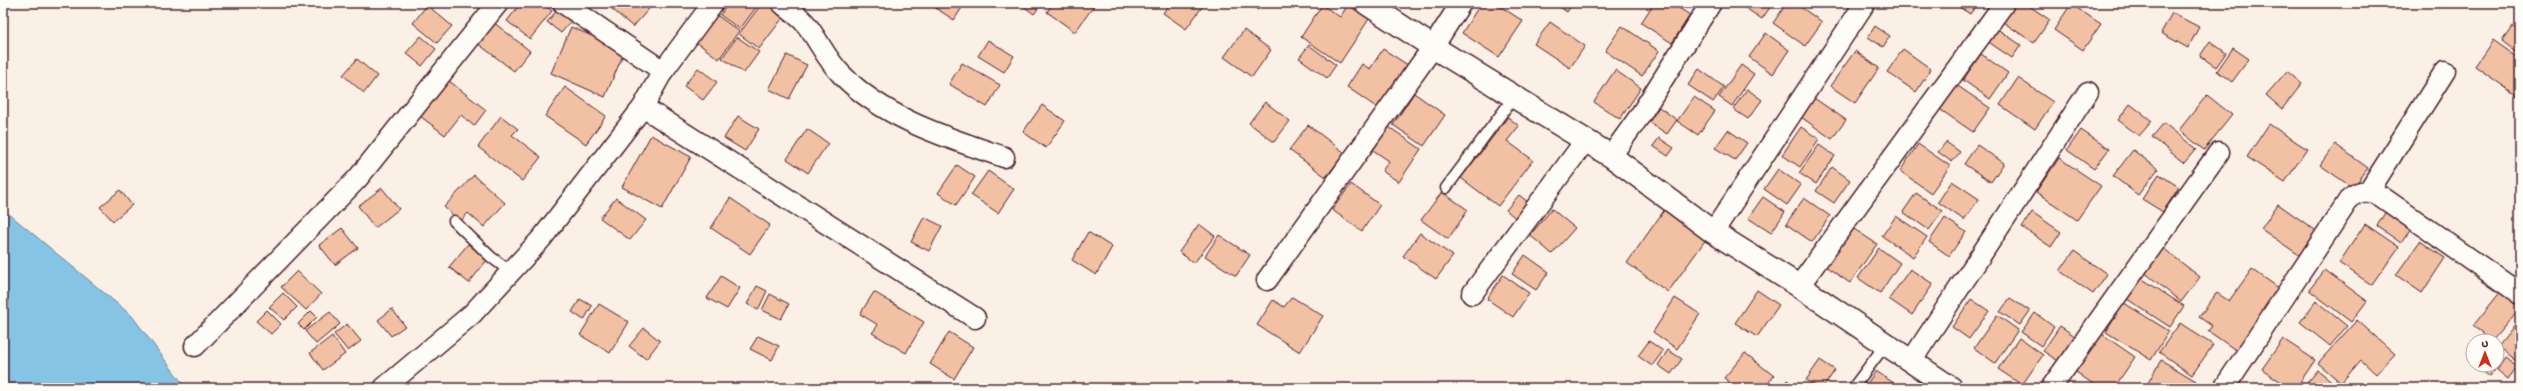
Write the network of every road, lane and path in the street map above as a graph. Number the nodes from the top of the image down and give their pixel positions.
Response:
1 (498, 3) edge
2 (563, 3) edge
3 (713, 3) edge
4 (782, 3) edge
5 (1366, 3) edge
6 (1461, 3) edge
7 (1711, 3) edge
8 (1865, 3) edge
9 (2003, 5) dead end
10 (1433, 47) junction
11 (663, 72) junction
12 (2445, 72) dead end
13 (2088, 92) dead end
14 (1514, 97) junction
15 (643, 107) junction
16 (1585, 141) junction
17 (2219, 152) dead end
18 (1611, 156) junction
19 (1004, 157) dead end
20 (1446, 188) dead end
21 (2369, 191) junction
22 (454, 221) dead end
23 (1713, 232) junction
24 (511, 272) junction
25 (1267, 280) dead end
26 (1799, 286) junction
27 (1472, 294) dead end
28 (2520, 294) edge
29 (976, 318) dead end
30 (1885, 345) junction
31 (195, 346) dead end
32 (1912, 360) junction
33 (384, 388) edge
34 (1853, 388) edge
35 (1951, 388) edge
36 (2051, 388) edge
37 (2224, 388) edge

1 - 31 street
2 - 11 street
3 - 11 street
4 - 19 street
5 - 10 street
6 - 10 street
7 - 18 street
8 - 23 street
9 - 26 street
10 - 14 street
10 - 25 street
11 - 15 street
12 - 21 street
13 - 32 street
14 - 16 street
14 - 20 lane
15 - 24 street
15 - 29 street
16 - 18 street
16 - 27 street
17 - 36 street
18 - 23 street
21 - 28 street
21 - 37 street
22 - 24 lane
23 - 26 street
24 - 33 street
26 - 30 street
30 - 32 street
30 - 34 lane
32 - 35 street

